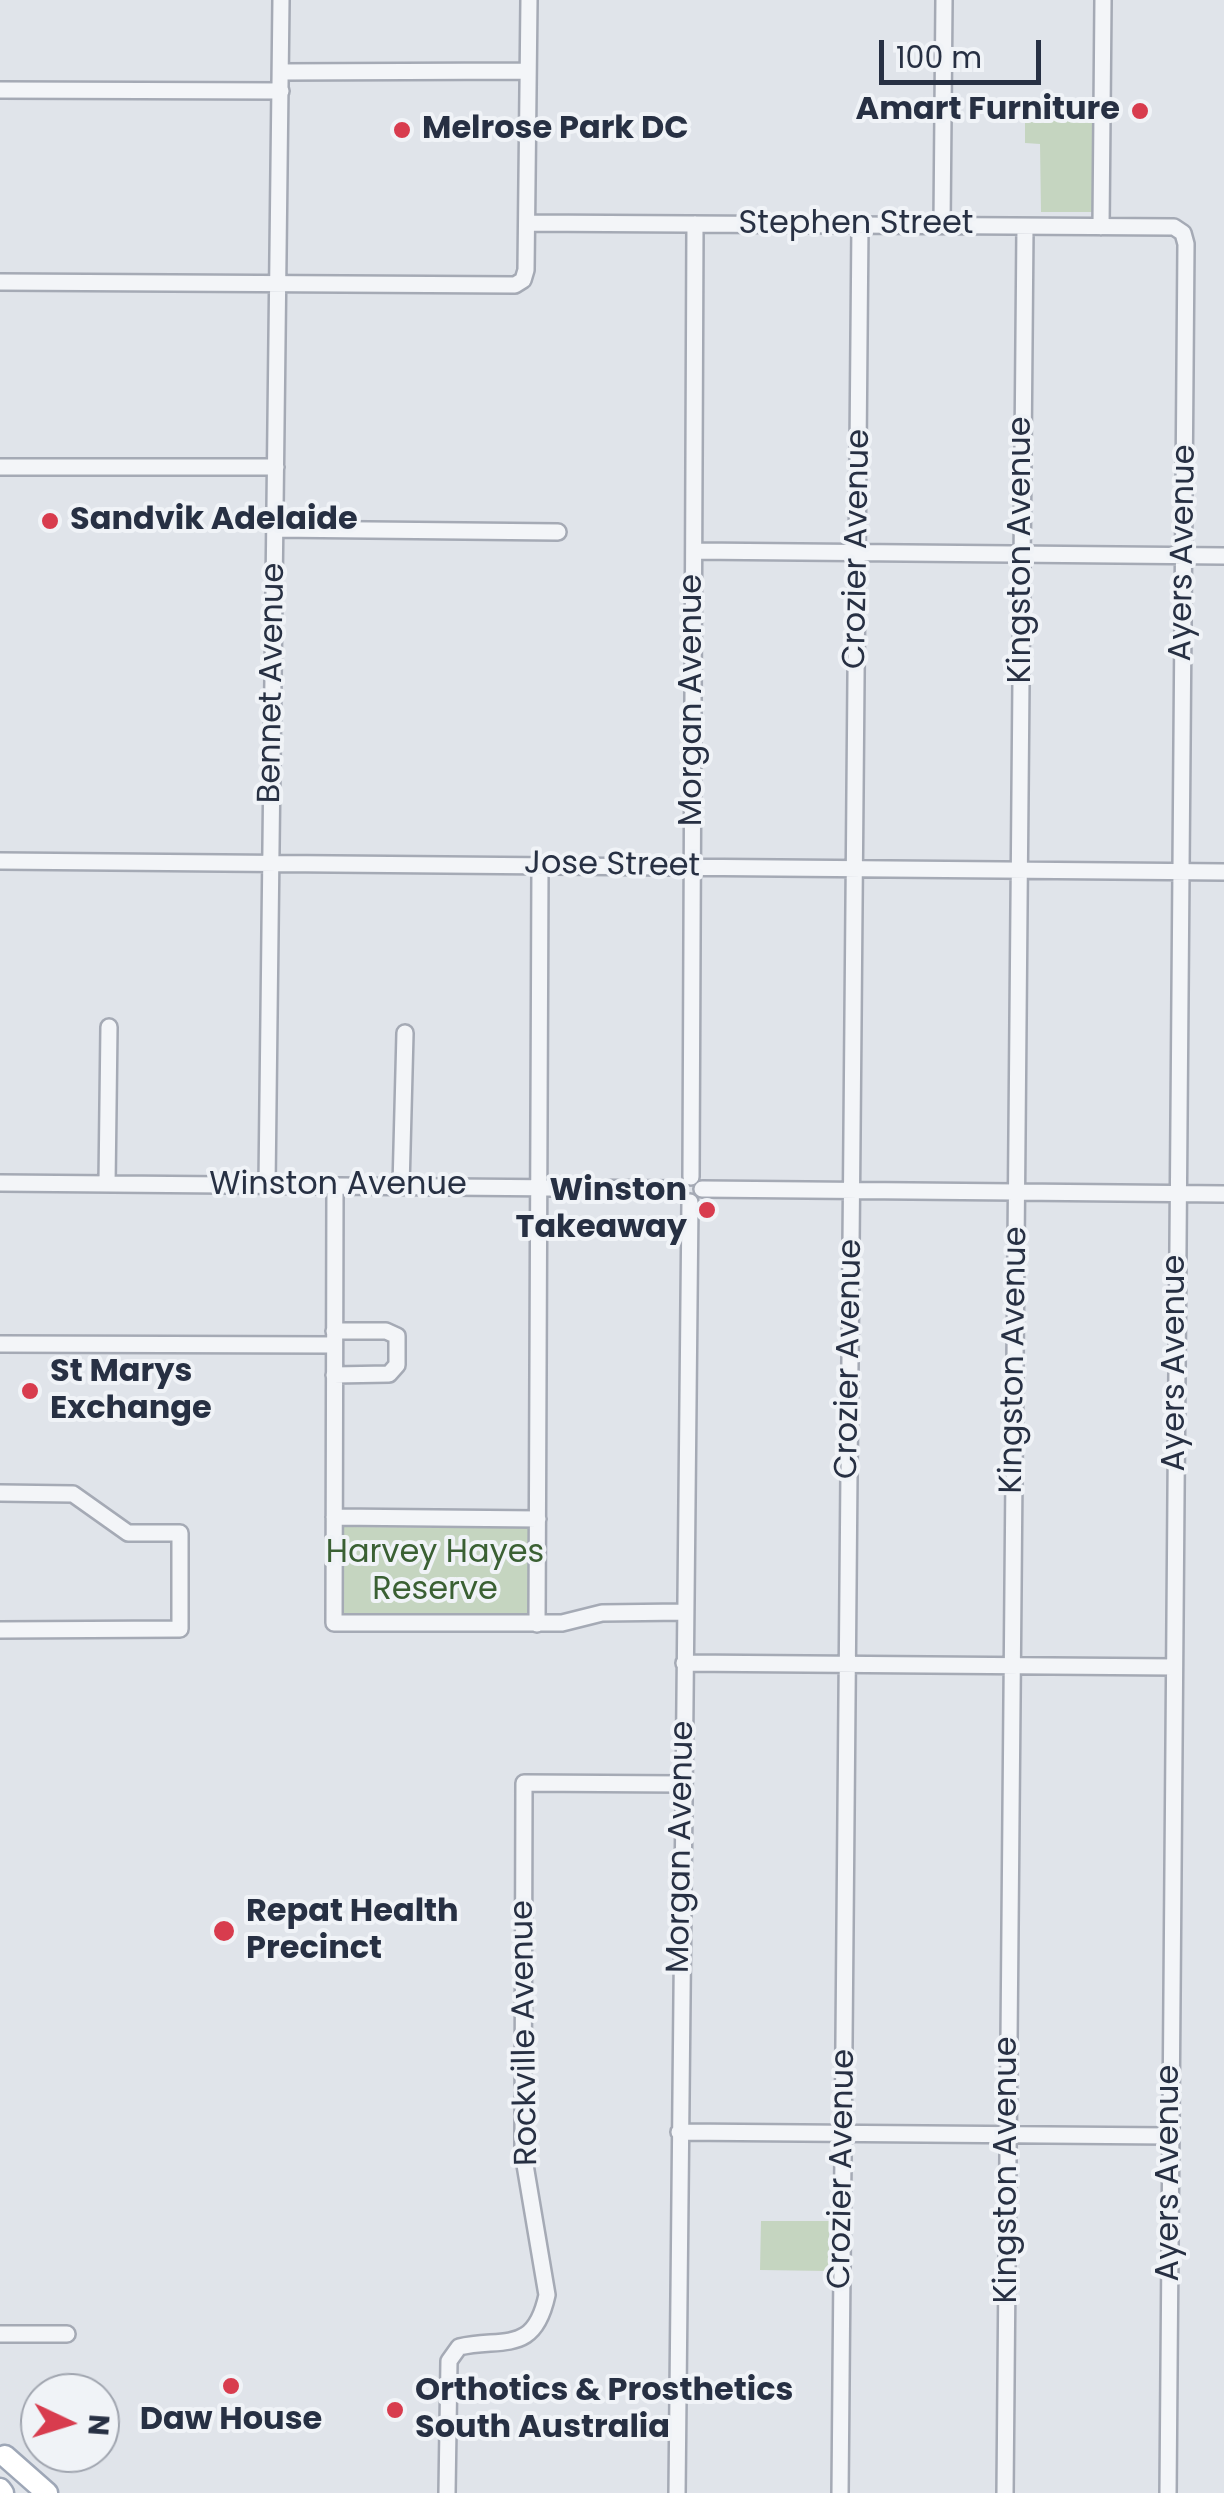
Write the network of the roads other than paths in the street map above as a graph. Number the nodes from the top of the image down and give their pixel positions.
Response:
1 (281, 0) edge
2 (529, 0) edge
3 (944, 0) edge
4 (1103, 0) edge
5 (528, 71) junction
6 (281, 72) junction
7 (0, 90) edge
8 (281, 91) junction
9 (527, 223) junction
10 (695, 224) junction
11 (860, 224) junction
12 (942, 226) junction
13 (1025, 226) junction
14 (1101, 227) junction
15 (1183, 233) joint
16 (0, 282) edge
17 (278, 283) junction
18 (276, 467) junction
19 (0, 468) edge
20 (275, 529) junction
21 (558, 532) dead end
22 (694, 551) junction
23 (858, 553) junction
24 (1022, 554) junction
25 (1184, 556) junction
26 (1224, 556) edge
27 (0, 860) edge
28 (271, 863) junction
29 (540, 866) junction
30 (692, 867) junction
31 (855, 868) junction
32 (1019, 870) junction
33 (1180, 871) junction
34 (1224, 872) edge
35 (110, 1027) dead end
36 (405, 1033) dead end
37 (0, 1183) edge
38 (107, 1184) junction
39 (267, 1186) junction
40 (335, 1186) junction
41 (402, 1187) junction
42 (536, 1188) junction
43 (694, 1189) junction
44 (852, 1190) junction
45 (1016, 1192) junction
46 (1177, 1193) junction
47 (1224, 1194) edge
48 (334, 1338) junction
49 (0, 1344) edge
50 (334, 1375) junction
51 (0, 1493) edge
52 (334, 1518) junction
53 (538, 1519) junction
54 (684, 1612) junction
55 (538, 1624) junction
56 (0, 1630) edge
57 (684, 1663) junction
58 (848, 1664) junction
59 (1012, 1665) junction
60 (1174, 1666) junction
61 (682, 1784) junction
62 (680, 2132) junction
63 (844, 2133) junction
64 (1008, 2135) junction
65 (1170, 2136) junction
66 (0, 2334) edge
67 (67, 2334) dead end
68 (2, 2451) edge
69 (27, 2493) edge
70 (47, 2493) edge
71 (447, 2493) edge
72 (677, 2493) edge
73 (840, 2493) edge
74 (1005, 2493) edge
75 (1168, 2493) edge

1 - 6 street, Bennet Avenue
2 - 5 street
3 - 12 street
4 - 14 street
5 - 6 street
5 - 9 street
6 - 8 street, Bennet Avenue
7 - 8 street
8 - 17 street, Bennet Avenue
9 - 10 street, Stephen Street
9 - 17 street
10 - 11 street, Stephen Street
10 - 22 street, Morgan Avenue
11 - 12 street, Stephen Street
11 - 23 street, Crozier Avenue
12 - 13 street, Stephen Street
13 - 14 street, Stephen Street
13 - 24 street, Kingston Avenue
14 - 15 street, Stephen Street
15 - 25 street, Ayers Avenue
16 - 17 street
17 - 18 street, Bennet Avenue
18 - 19 street
18 - 20 street, Bennet Avenue
20 - 21 street
20 - 28 street, Bennet Avenue
22 - 23 street
22 - 30 street, Morgan Avenue
23 - 24 street
23 - 31 street, Crozier Avenue
24 - 25 street
24 - 32 street, Kingston Avenue
25 - 26 street
25 - 33 street, Ayers Avenue
27 - 28 street, Jose Street
28 - 29 street, Jose Street
28 - 39 street, Bennet Avenue
29 - 30 street, Jose Street
29 - 42 street
30 - 31 street, Jose Street
30 - 43 street, Morgan Avenue
31 - 32 street, Jose Street
31 - 44 street, Crozier Avenue
32 - 33 street, Jose Street
32 - 45 street, Kingston Avenue
33 - 34 street, Jose Street
33 - 46 street, Ayers Avenue
35 - 38 street
36 - 41 street
37 - 38 street, Winston Avenue
38 - 39 street, Winston Avenue
39 - 40 street, Winston Avenue
40 - 41 street, Winston Avenue
40 - 48 street
41 - 42 street, Winston Avenue
42 - 43 street, Winston Avenue
42 - 53 street
43 - 44 street
43 - 54 street, Morgan Avenue
44 - 45 street
44 - 58 street, Crozier Avenue
45 - 46 street
45 - 59 street, Kingston Avenue
46 - 47 street
46 - 60 street, Ayers Avenue
48 - 49 street
48 - 50 street
48 - 50 street
50 - 52 street
51 - 56 street
52 - 53 street
52 - 55 street
53 - 55 street
54 - 55 street
54 - 57 street, Morgan Avenue
57 - 58 street
57 - 61 street, Morgan Avenue
58 - 59 street
58 - 63 street, Crozier Avenue
59 - 60 street
59 - 64 street, Kingston Avenue
60 - 65 street, Ayers Avenue
61 - 62 street, Morgan Avenue
61 - 71 street, Rockville Avenue
62 - 63 street
62 - 72 street, Morgan Avenue
63 - 64 street
63 - 73 street, Crozier Avenue
64 - 65 street
64 - 74 street, Kingston Avenue
65 - 75 street, Ayers Avenue
66 - 67 street
68 - 69 main road
68 - 70 main road

